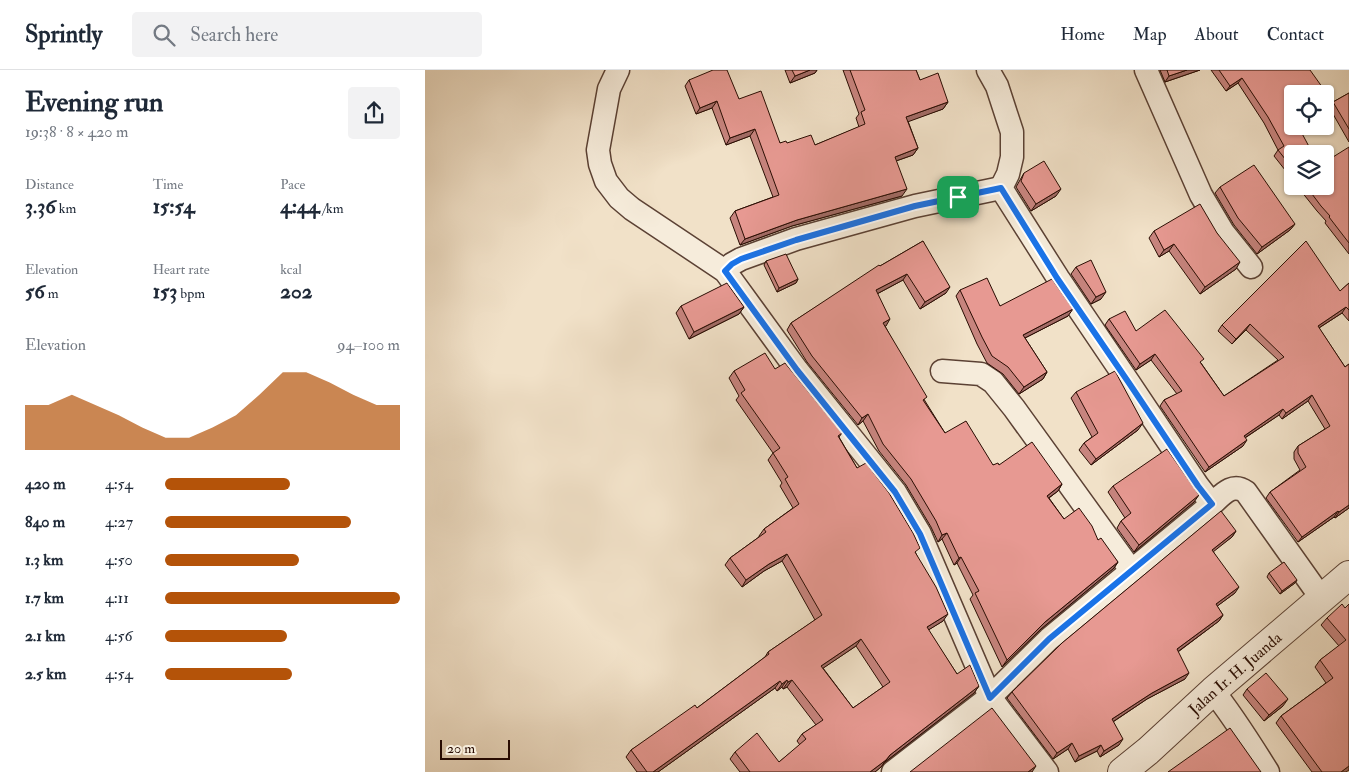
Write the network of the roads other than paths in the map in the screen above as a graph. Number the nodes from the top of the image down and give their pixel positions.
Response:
1 (618, 70) edge
2 (988, 70) edge
3 (1147, 70) edge
4 (1001, 188) junction
5 (1251, 268) dead end
6 (725, 271) junction
7 (942, 371) dead end
8 (1212, 504) junction
9 (1131, 570) junction
10 (1349, 575) edge
11 (1322, 599) junction
12 (1209, 696) junction
13 (990, 698) junction
14 (893, 772) edge
15 (1047, 772) edge
16 (1122, 772) edge
17 (1268, 772) edge

1 - 6 street
2 - 4 street
3 - 5 street
4 - 6 street
4 - 8 street
6 - 13 street
7 - 9 street
8 - 9 street
8 - 11 street
9 - 13 street
10 - 11 street, Jalan Ir. H. Juanda
11 - 12 street, Jalan Ir. H. Juanda
12 - 16 street, Jalan Ir. H. Juanda
12 - 17 street
13 - 14 street
13 - 15 street

